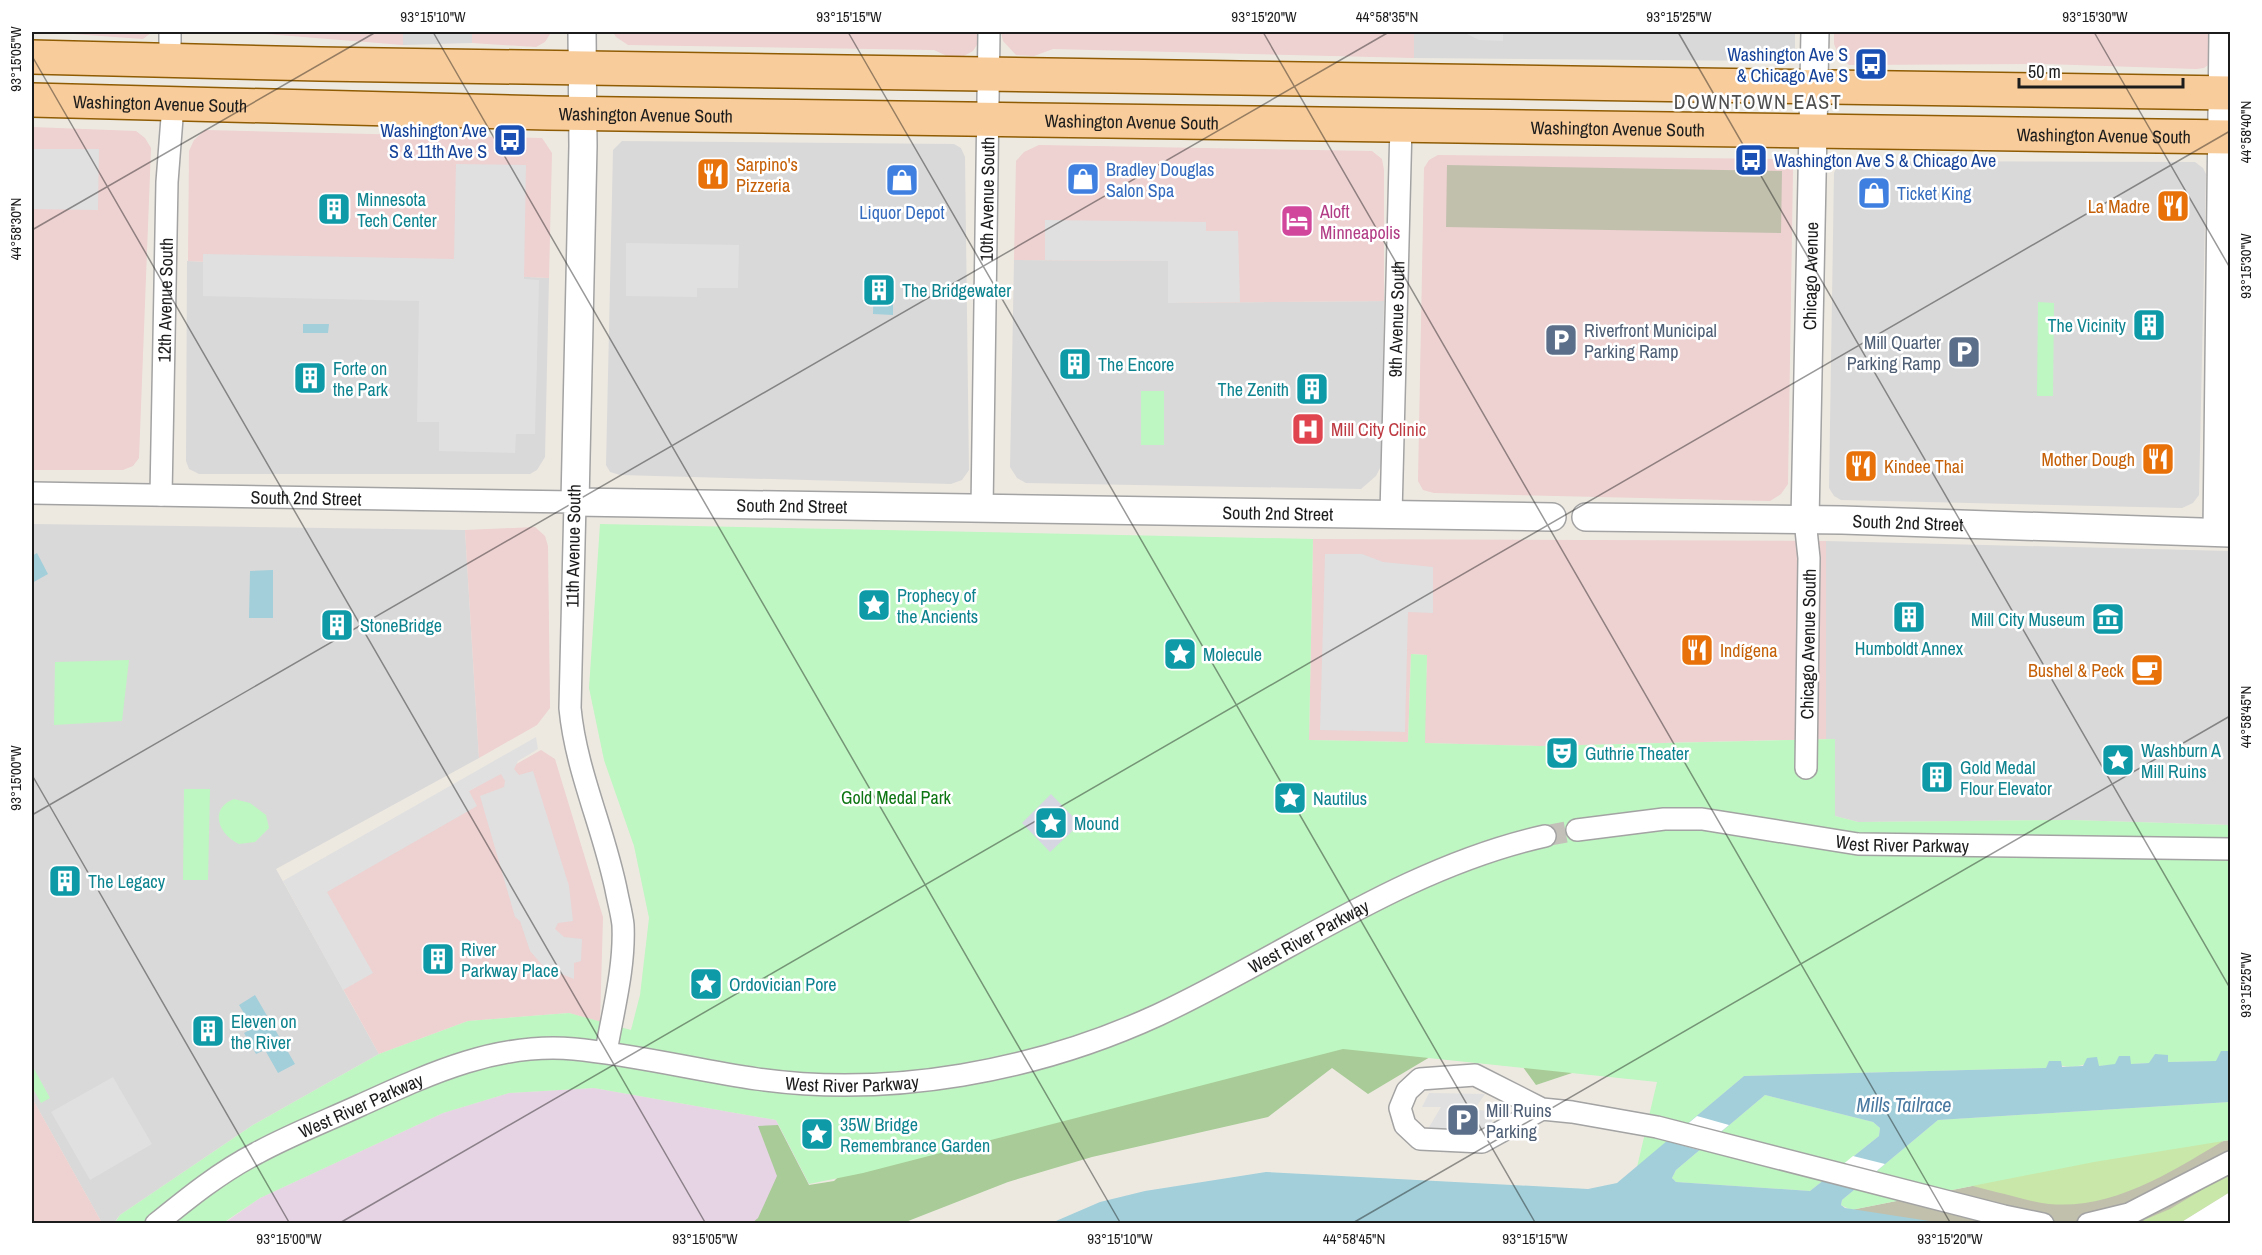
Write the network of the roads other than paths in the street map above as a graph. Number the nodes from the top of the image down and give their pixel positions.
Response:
1 (582, 32) edge
2 (989, 32) edge
3 (1815, 32) edge
4 (2223, 32) edge
5 (170, 45) edge
6 (32, 57) edge
7 (320, 63) junction
8 (582, 66) junction
9 (989, 73) junction
10 (1814, 87) junction
11 (2226, 93) edge
12 (32, 98) edge
13 (173, 105) junction
14 (583, 113) junction
15 (989, 119) junction
16 (1401, 125) junction
17 (1814, 131) junction
18 (2227, 137) edge
19 (32, 493) edge
20 (161, 495) junction
21 (575, 502) junction
22 (982, 509) junction
23 (1391, 514) junction
24 (1552, 517) dead end
25 (1586, 517) dead end
26 (1805, 520) junction
27 (2224, 532) edge
28 (1806, 768) dead end
29 (1576, 830) tunnel mouth
30 (1545, 836) tunnel mouth
31 (2230, 849) edge
32 (606, 1052) junction
33 (1542, 1109) junction
34 (2230, 1162) edge
35 (156, 1224) edge
36 (2043, 1224) edge
37 (2088, 1224) edge

1 - 8 street, 11th Avenue South
2 - 9 street, 10th Avenue South
3 - 10 street, Chicago Avenue
4 - 11 street
5 - 6 main road
5 - 7 main road
5 - 12 main road
7 - 8 main road
7 - 13 main road
8 - 9 main road
8 - 14 street, 11th Avenue South
9 - 10 main road
9 - 15 street, 10th Avenue South
10 - 11 main road
10 - 17 street, Chicago Avenue
11 - 18 street
12 - 13 main road, Washington Avenue South
13 - 14 main road, Washington Avenue South
13 - 20 street, 12th Avenue South
14 - 15 main road, Washington Avenue South
14 - 21 street, 11th Avenue South
15 - 16 main road, Washington Avenue South
15 - 22 street, 10th Avenue South
16 - 17 main road, Washington Avenue South
16 - 23 street, 9th Avenue South
17 - 18 main road, Washington Avenue South
17 - 26 street, Chicago Avenue
18 - 27 street
19 - 20 street, South 2nd Street
20 - 21 street, South 2nd Street
21 - 22 street, South 2nd Street
21 - 32 street, 11th Avenue South
22 - 23 street, South 2nd Street
23 - 24 street, South 2nd Street
25 - 26 street, South 2nd Street
26 - 27 street, South 2nd Street
26 - 28 street, Chicago Avenue South
29 - 31 street, West River Parkway
30 - 32 street, West River Parkway
32 - 35 street, West River Parkway
33 - 33 street
33 - 36 street
34 - 37 street

